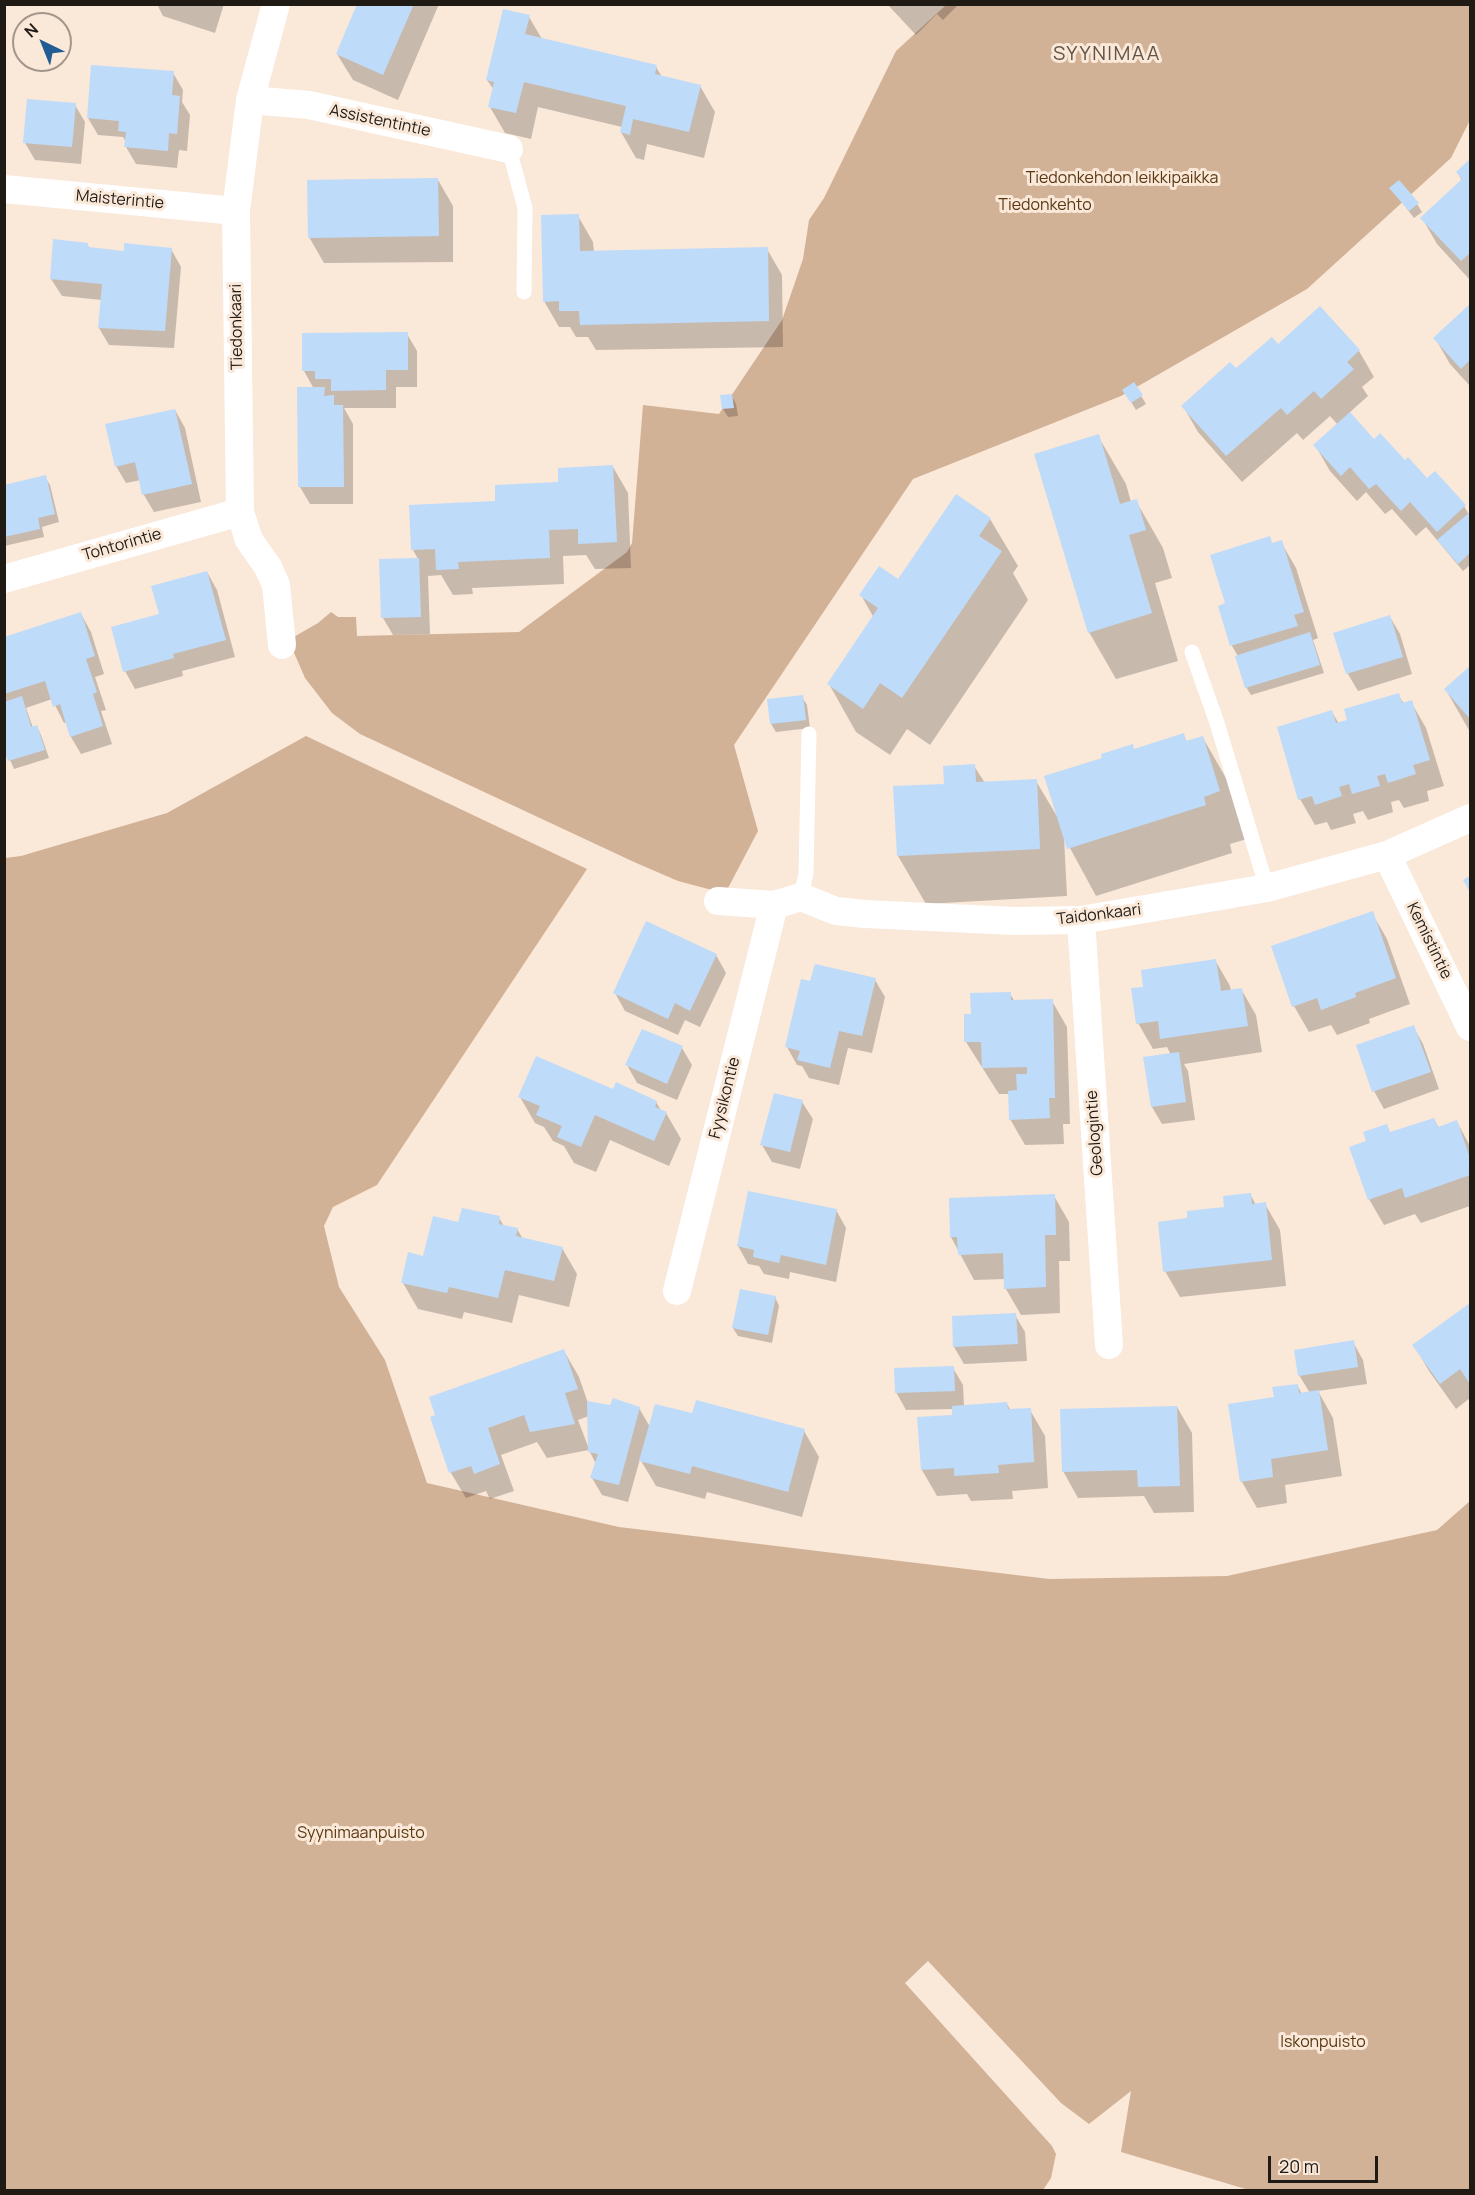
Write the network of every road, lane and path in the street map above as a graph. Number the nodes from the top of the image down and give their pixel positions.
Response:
1 (276, 4) edge
2 (250, 100) junction
3 (509, 149) joint
4 (4, 189) edge
5 (236, 211) junction
6 (524, 292) dead end
7 (240, 512) junction
8 (4, 579) edge
9 (282, 645) dead end
10 (1192, 652) dead end
11 (809, 734) dead end
12 (1470, 818) edge
13 (1387, 855) junction
14 (1268, 888) junction
15 (801, 897) junction
16 (718, 901) dead end
17 (774, 905) junction
18 (1081, 921) junction
19 (1470, 1027) edge
20 (677, 1291) dead end
21 (1109, 1345) dead end

1 - 2 street, Tiedonkaari
2 - 3 street, Assistentintie
2 - 5 street, Tiedonkaari
3 - 6 lane
4 - 5 street, Maisterintie
5 - 7 street, Tiedonkaari
7 - 8 street, Tohtorintie
7 - 9 street, Tiedonkaari
10 - 14 lane
11 - 15 lane
12 - 13 street, Taidonkaari
13 - 14 street, Taidonkaari
13 - 19 street, Kemistintie
14 - 18 street, Taidonkaari
15 - 17 street
15 - 18 street, Taidonkaari
16 - 17 street
17 - 20 street, Fyysikontie
18 - 21 street, Geologintie

